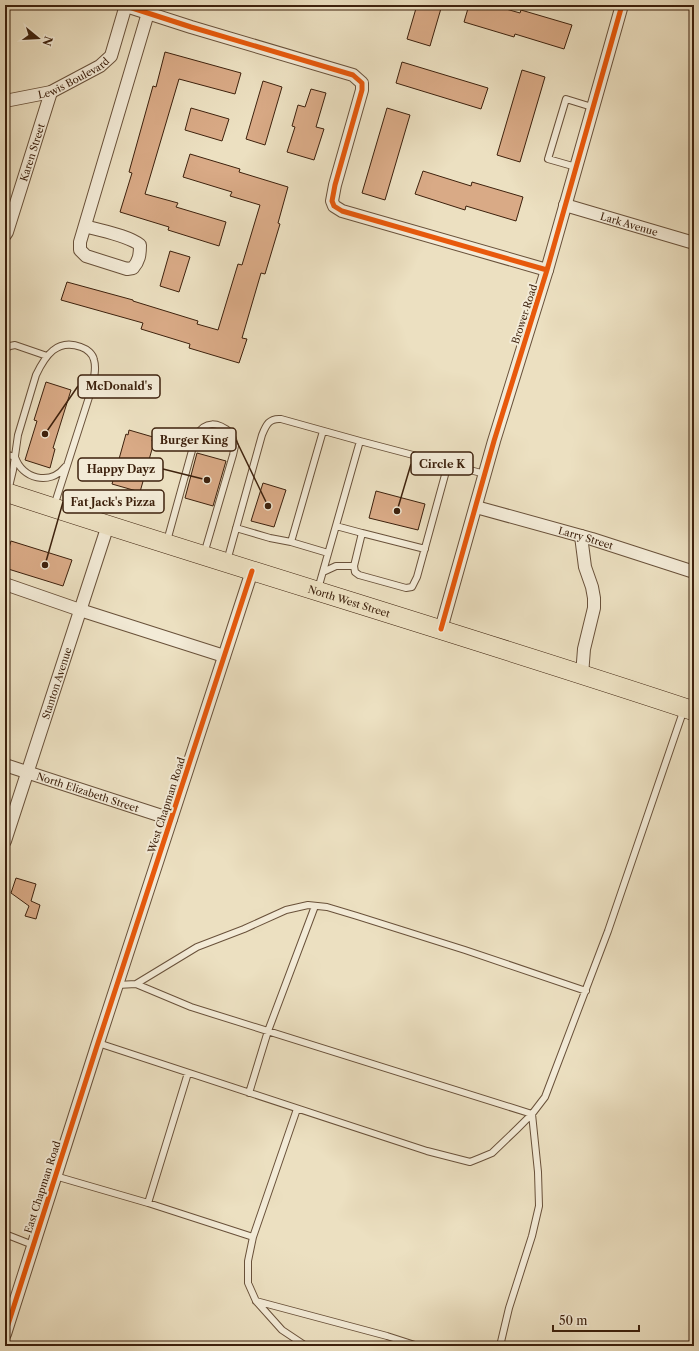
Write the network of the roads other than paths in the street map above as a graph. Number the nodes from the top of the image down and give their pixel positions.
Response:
1 (622, 5) edge
2 (126, 6) edge
3 (148, 13) junction
4 (50, 92) junction
5 (5, 101) edge
6 (592, 107) junction
7 (576, 167) junction
8 (565, 205) junction
9 (85, 226) dead end
10 (5, 235) edge
11 (694, 243) edge
12 (547, 270) junction
13 (5, 349) edge
14 (47, 356) junction
15 (323, 430) junction
16 (360, 441) junction
17 (5, 454) edge
18 (15, 456) junction
19 (68, 463) junction
20 (448, 464) junction
21 (485, 474) junction
22 (6, 492) edge
23 (476, 507) junction
24 (54, 508) junction
25 (108, 525) junction
26 (336, 526) junction
27 (236, 528) junction
28 (362, 533) junction
29 (581, 536) junction
30 (291, 542) junction
31 (166, 544) junction
32 (425, 549) junction
33 (328, 553) junction
34 (203, 555) junction
35 (226, 563) junction
36 (354, 566) junction
37 (252, 571) junction
38 (323, 572) junction
39 (694, 572) edge
40 (5, 584) edge
41 (317, 591) junction
42 (80, 610) junction
43 (441, 629) junction
44 (224, 656) junction
45 (582, 675) junction
46 (690, 709) edge
47 (5, 765) edge
48 (27, 772) junction
49 (171, 819) junction
50 (5, 841) edge
51 (315, 906) junction
52 (136, 984) junction
53 (117, 985) junction
54 (586, 991) junction
55 (268, 1031) junction
56 (97, 1044) junction
57 (188, 1073) junction
58 (249, 1093) junction
59 (297, 1109) junction
60 (532, 1114) junction
61 (55, 1176) junction
62 (148, 1203) junction
63 (5, 1234) edge
64 (253, 1237) junction
65 (33, 1245) junction
66 (256, 1301) junction
67 (5, 1334) edge
68 (306, 1346) edge
69 (418, 1346) edge
70 (500, 1346) edge

1 - 6 street, Brower Road
2 - 3 street
2 - 4 street, Lewis Boulevard
3 - 9 street
3 - 12 street
4 - 5 street, Lewis Boulevard
4 - 10 street, Karen Street
6 - 7 street, Brower Road
6 - 7 lane
7 - 8 street, Brower Road
8 - 11 street, Lark Avenue
8 - 12 street, Brower Road
12 - 21 street, Brower Road
13 - 14 lane
14 - 18 lane
14 - 19 lane
15 - 16 lane
15 - 27 lane
15 - 30 lane
16 - 20 lane
16 - 26 lane
17 - 18 lane
18 - 19 lane
18 - 22 lane
19 - 24 lane
20 - 21 lane
20 - 32 lane
21 - 23 street, Brower Road
22 - 24 main road, North West Street
23 - 29 street, Larry Street
23 - 43 street, Brower Road
24 - 25 main road, North West Street
25 - 31 main road, North West Street
25 - 42 street, Stanton Avenue
26 - 28 lane
26 - 33 lane
27 - 30 lane
27 - 35 lane
28 - 32 lane
28 - 36 lane
29 - 39 street, Larry Street
29 - 45 street
30 - 33 lane
31 - 34 main road, North West Street
31 - 34 lane
32 - 36 lane
33 - 38 lane
34 - 35 main road, North West Street
35 - 37 main road, North West Street
36 - 38 lane
37 - 41 main road, North West Street
37 - 44 street, West Chapman Road
38 - 41 lane
40 - 42 street
41 - 43 main road, North West Street
42 - 44 street
42 - 48 street, Stanton Avenue
43 - 45 main road, North West Street
44 - 49 street, West Chapman Road
45 - 46 main road, North West Street
46 - 54 lane
47 - 48 street, North Elizabeth Street
48 - 49 street, North Elizabeth Street
48 - 50 street, Stanton Avenue
49 - 53 street, West Chapman Road
51 - 52 lane
51 - 54 lane
51 - 55 lane
52 - 53 lane
52 - 55 lane
53 - 56 street, West Chapman Road
54 - 60 lane
55 - 58 lane
55 - 60 lane
56 - 57 lane
56 - 61 street, East Chapman Road
57 - 58 lane
57 - 62 lane
58 - 59 lane
59 - 60 lane
59 - 64 lane
60 - 70 lane
61 - 62 lane
61 - 65 street, East Chapman Road
62 - 64 lane
63 - 65 lane
64 - 66 lane
65 - 67 street, East Chapman Road
66 - 68 lane
66 - 69 lane

